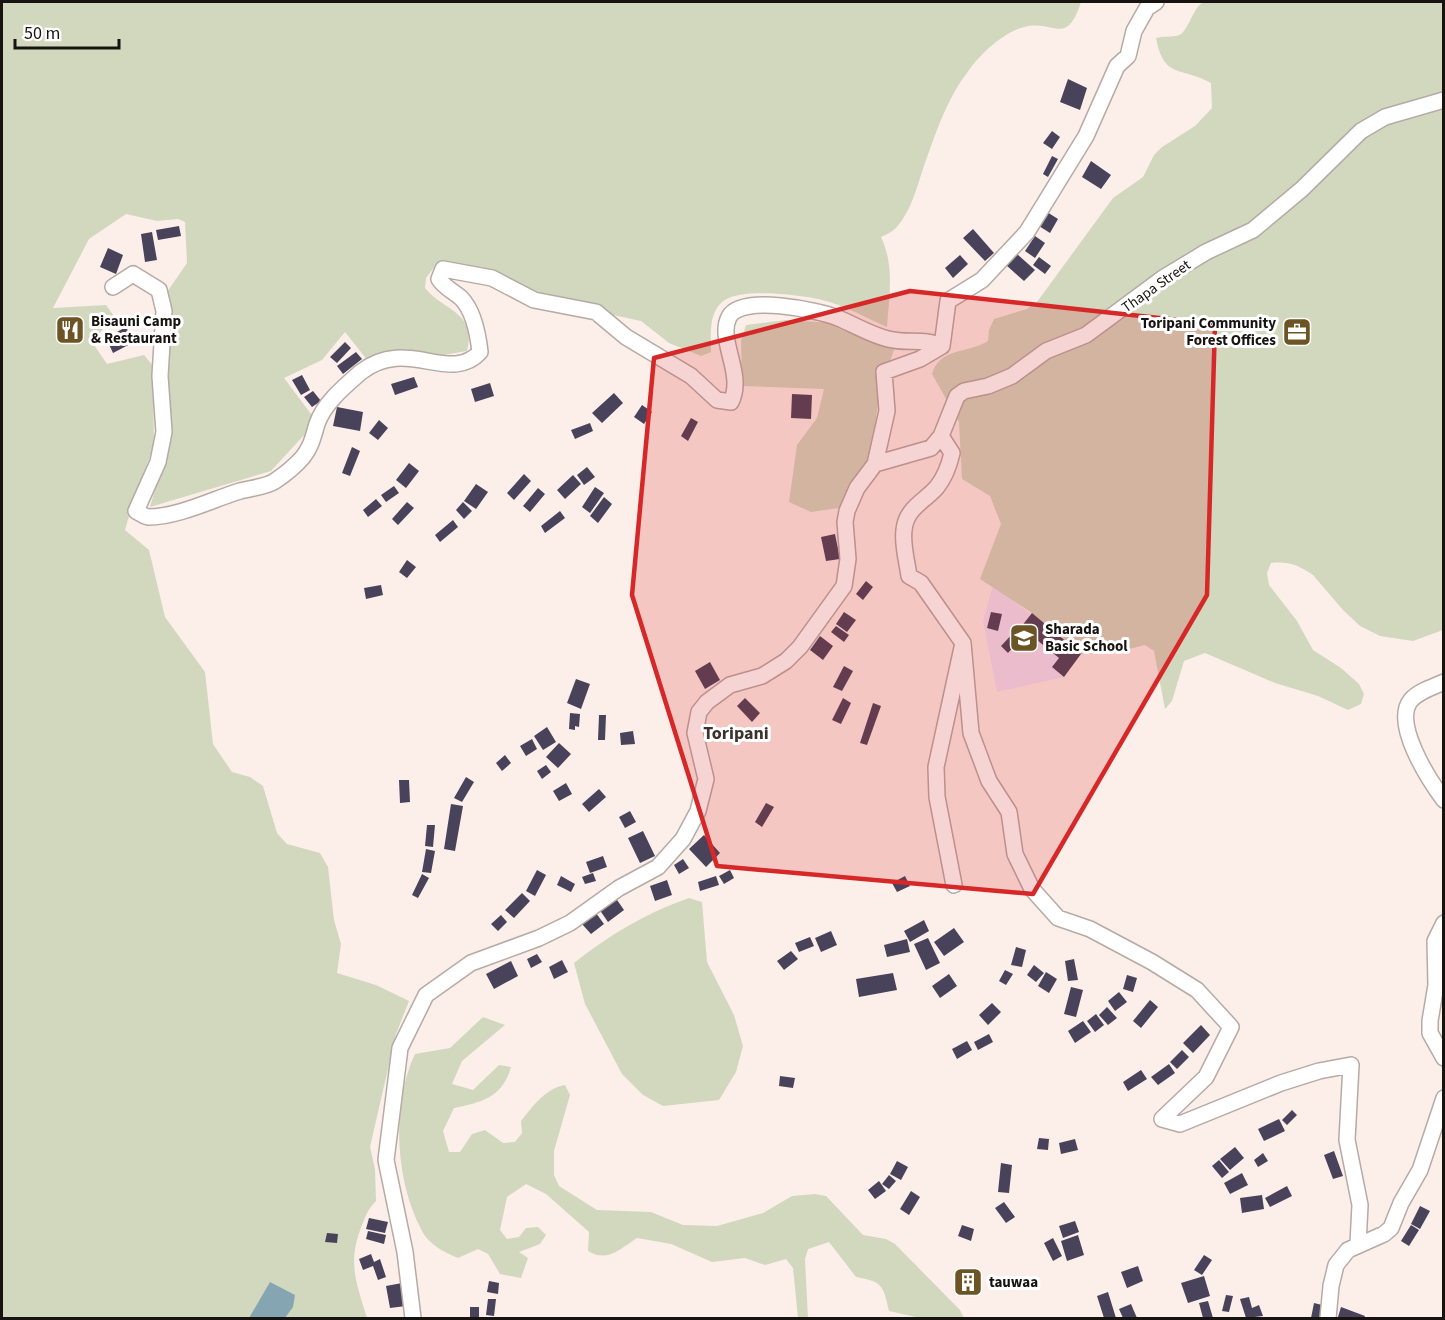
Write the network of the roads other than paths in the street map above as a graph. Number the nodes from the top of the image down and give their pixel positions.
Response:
1 (1156, 2) edge
2 (1443, 100) edge
3 (113, 287) dead end
4 (942, 346) junction
5 (941, 436) junction
6 (875, 464) junction
7 (963, 643) junction
8 (1443, 682) edge
9 (1443, 800) edge
10 (954, 885) dead end
11 (1443, 923) edge
12 (1443, 1058) edge
13 (1443, 1098) edge
14 (1358, 1244) junction
15 (413, 1318) edge
16 (1328, 1318) edge

1 - 4 street
2 - 5 street, Thapa Street
3 - 4 street
4 - 6 street
5 - 6 street
5 - 7 street
6 - 15 street
7 - 10 street
7 - 14 street
8 - 9 street
11 - 12 street
13 - 14 street
14 - 16 street

